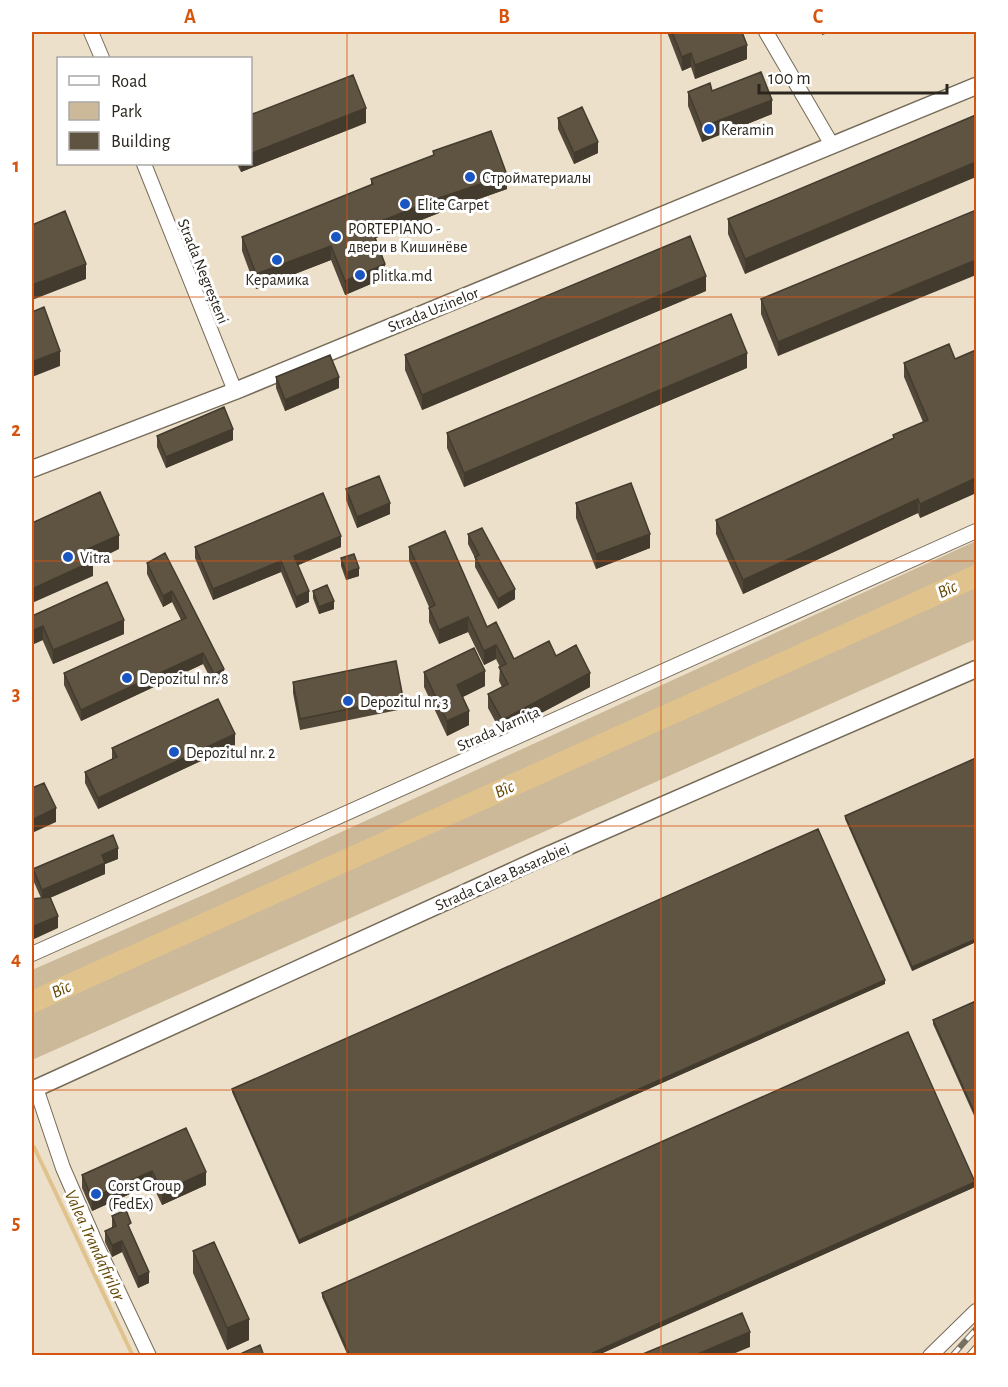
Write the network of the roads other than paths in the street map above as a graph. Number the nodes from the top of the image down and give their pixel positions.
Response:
1 (91, 32) edge
2 (766, 32) edge
3 (102, 57) edge
4 (976, 86) edge
5 (832, 145) junction
6 (144, 165) edge
7 (235, 391) junction
8 (32, 469) edge
9 (976, 531) edge
10 (976, 669) edge
11 (32, 954) edge
12 (34, 1089) edge
13 (976, 1311) edge
14 (149, 1356) edge
15 (930, 1356) edge

1 - 3 street
2 - 5 street
4 - 5 main road, Strada Uzinelor
5 - 7 main road, Strada Uzinelor
6 - 7 street, Strada Negreșteni
7 - 8 main road, Strada Uzinelor
9 - 11 street, Strada Varnița
10 - 12 main road, Strada Calea Basarabiei
12 - 14 street
13 - 15 street

